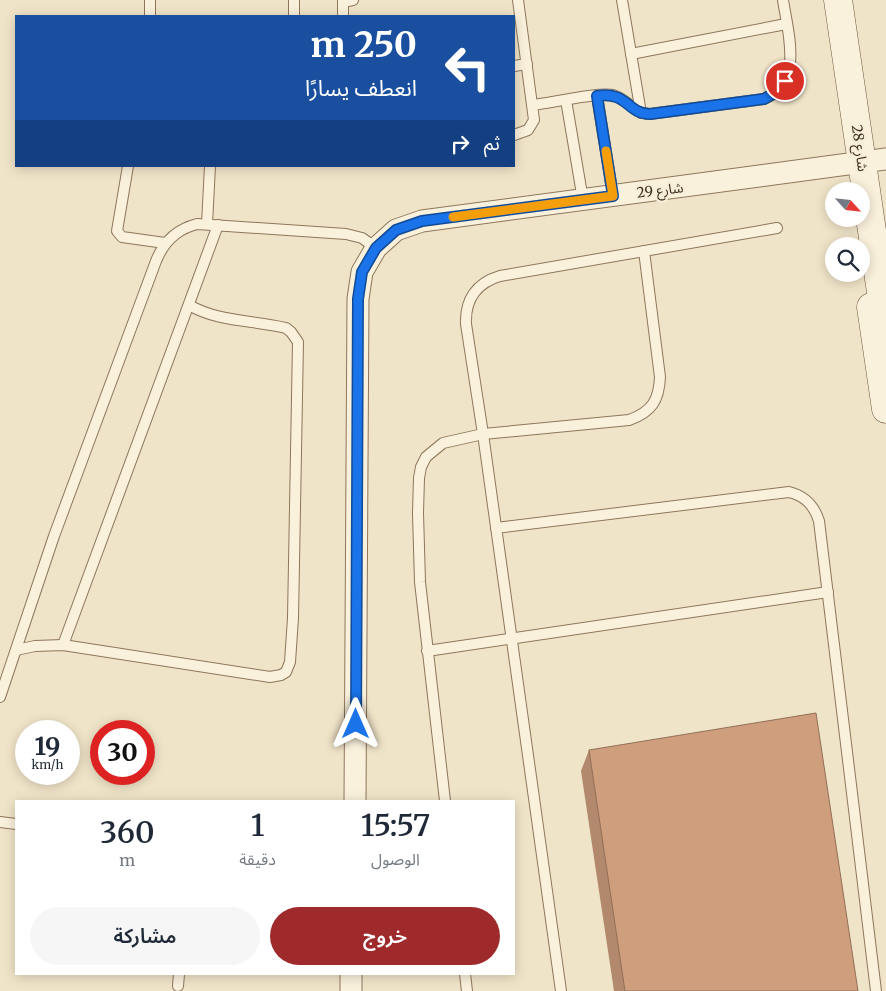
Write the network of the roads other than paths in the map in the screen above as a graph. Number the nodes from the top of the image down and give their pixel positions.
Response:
1 (150, 0) edge
2 (294, 0) edge
3 (346, 0) edge
4 (518, 0) edge
5 (622, 0) edge
6 (783, 0) edge
7 (825, 0) edge
8 (838, 0) edge
9 (150, 15) edge
10 (294, 15) edge
11 (343, 15) edge
12 (786, 24) junction
13 (632, 54) junction
14 (527, 64) junction
15 (515, 66) edge
16 (597, 96) junction
17 (566, 100) junction
18 (533, 106) junction
19 (641, 113) junction
20 (515, 135) edge
21 (866, 162) edge
22 (128, 167) edge
23 (210, 167) edge
24 (858, 182) edge
25 (613, 196) junction
26 (582, 200) junction
27 (206, 224) junction
28 (218, 225) junction
29 (777, 228) dead end
30 (859, 228) edge
31 (165, 243) junction
32 (376, 248) junction
33 (644, 251) junction
34 (189, 305) junction
35 (886, 326) edge
36 (886, 408) edge
37 (483, 434) junction
38 (496, 528) junction
39 (828, 592) junction
40 (512, 638) junction
41 (63, 645) junction
42 (16, 650) junction
43 (427, 651) junction
44 (0, 697) edge
45 (355, 800) edge
46 (445, 800) edge
47 (0, 822) edge
48 (15, 824) edge
49 (179, 975) edge
50 (351, 975) edge
51 (465, 975) edge
52 (178, 986) dead end
53 (351, 991) edge
54 (467, 991) edge
55 (561, 991) edge
56 (876, 991) edge

1 - 9 lane
2 - 10 lane
3 - 11 lane
4 - 14 lane
5 - 13 lane
6 - 12 lane
7 - 21 street, شارع 28
8 - 21 street, شارع 28
12 - 13 lane
12 - 19 lane
13 - 19 lane
14 - 15 lane
14 - 18 lane
16 - 17 lane
16 - 19 lane
16 - 25 lane
17 - 18 lane
17 - 26 lane
18 - 20 lane
21 - 24 street, شارع 28
21 - 25 street, شارع 29
21 - 35 street, شارع 28
22 - 31 lane
23 - 27 lane
25 - 26 street, شارع 29
26 - 32 street, شارع 29
27 - 28 lane
27 - 31 lane
28 - 32 lane
28 - 34 lane
29 - 33 lane
30 - 36 street
31 - 42 lane
32 - 45 street, شارع 29
33 - 37 lane
33 - 37 lane
34 - 41 lane
34 - 41 lane
37 - 38 lane
37 - 43 lane
38 - 39 lane
38 - 40 lane
39 - 40 lane
39 - 56 lane
40 - 43 lane
40 - 55 lane
41 - 42 lane
42 - 44 lane
43 - 46 lane
47 - 48 lane
49 - 52 lane
50 - 53 street
51 - 54 lane

